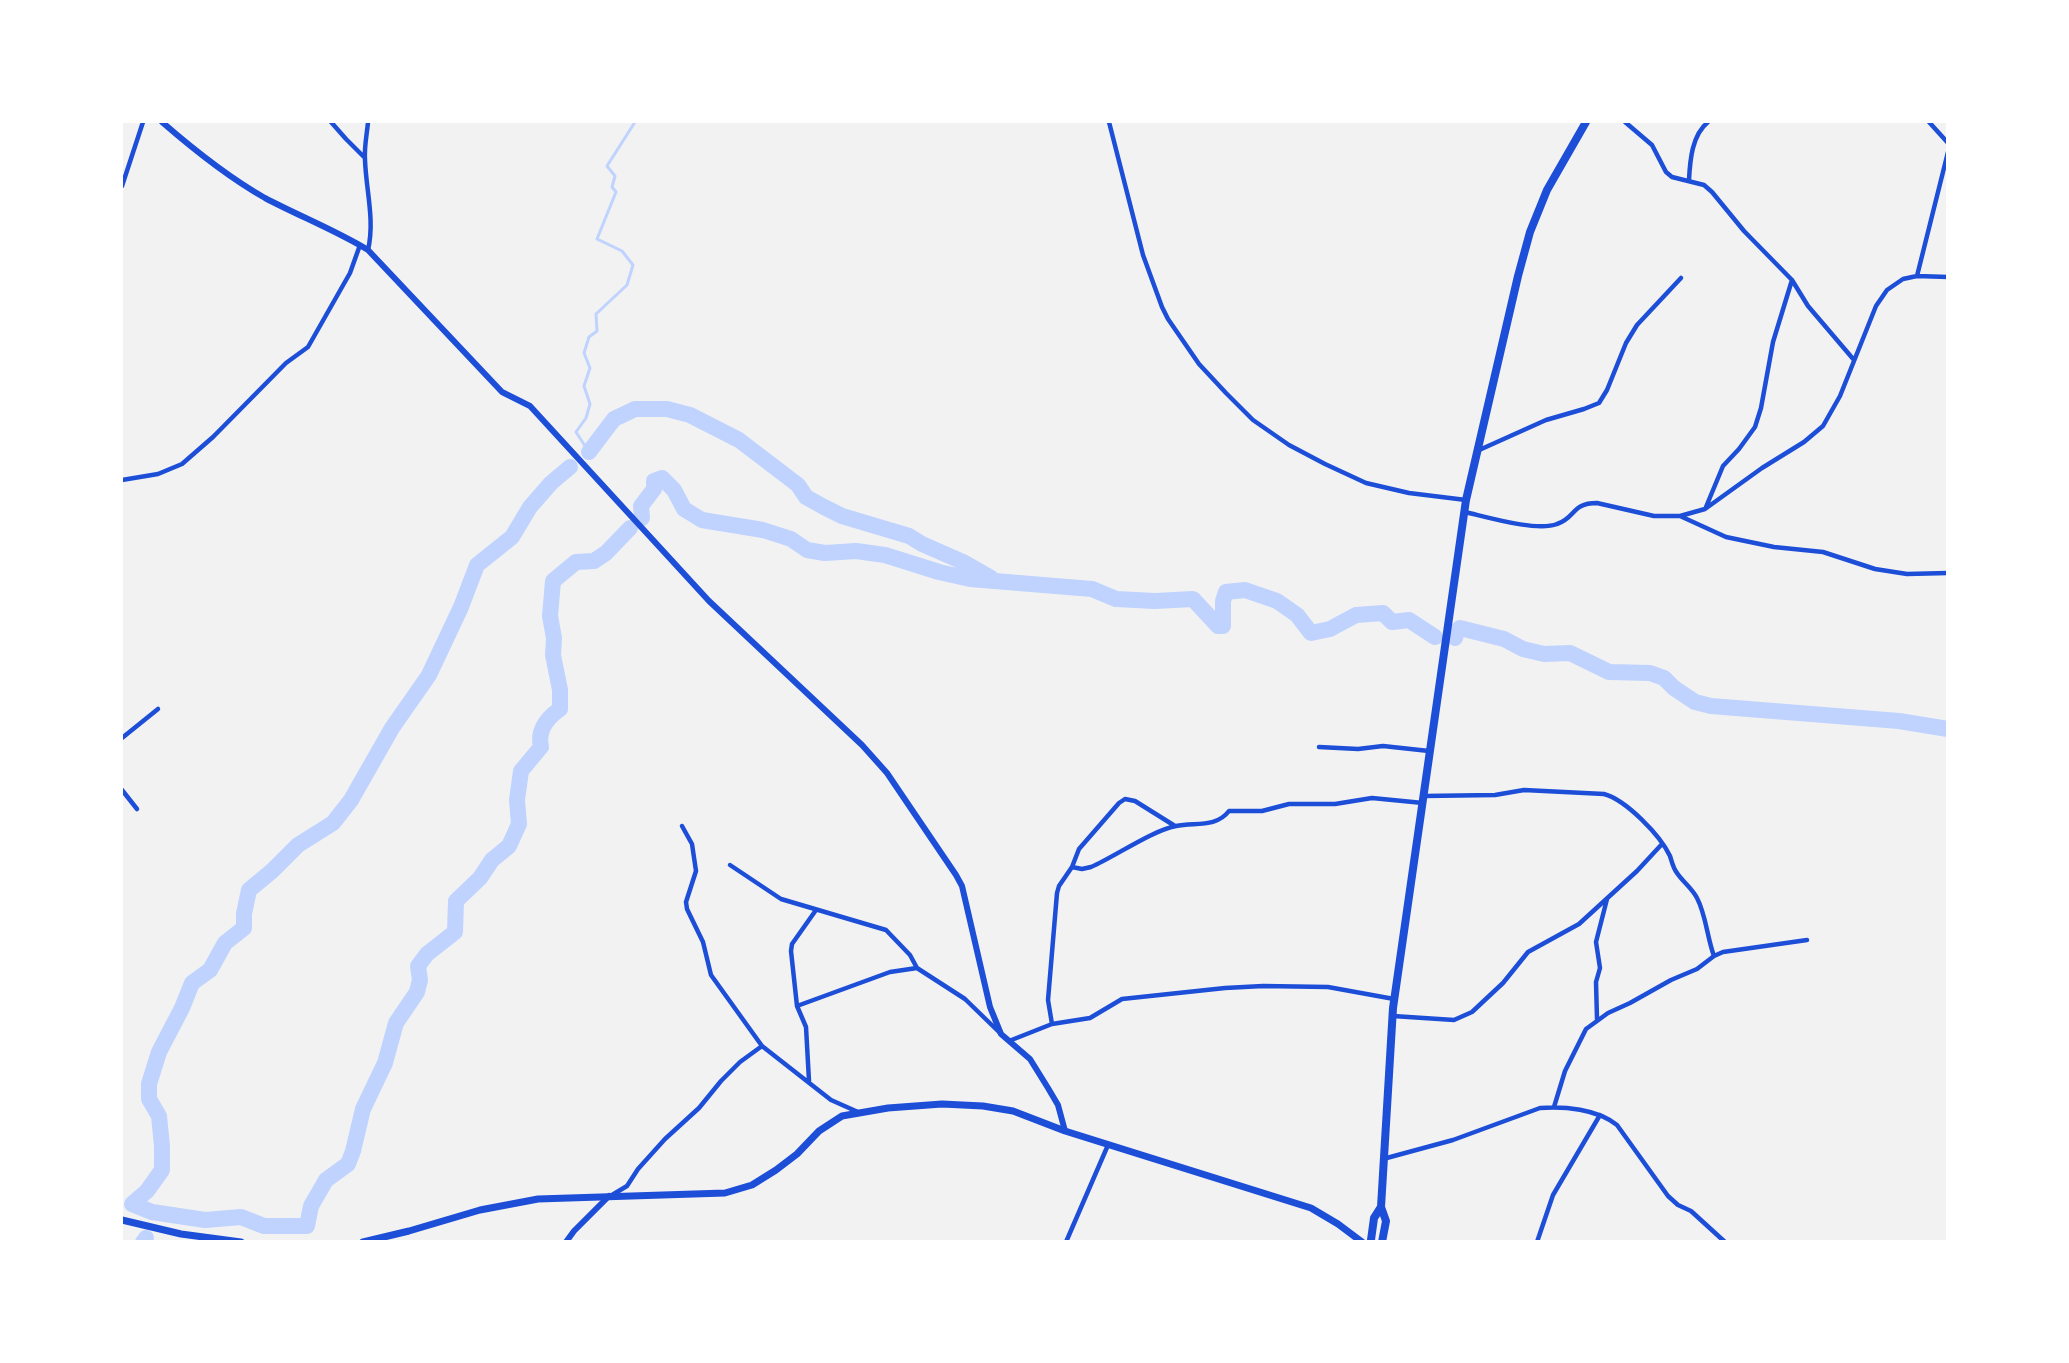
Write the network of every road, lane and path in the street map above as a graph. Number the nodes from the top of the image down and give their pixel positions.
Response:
1 (142, 122) edge
2 (162, 122) edge
3 (331, 122) edge
4 (368, 122) edge
5 (1109, 122) edge
6 (1586, 122) edge
7 (1625, 122) edge
8 (1708, 122) edge
9 (1929, 122) edge
10 (1947, 143) edge
11 (1947, 152) edge
12 (364, 157) junction
13 (1689, 180) junction
14 (122, 186) edge
15 (360, 245) junction
16 (368, 250) junction
17 (1917, 276) junction
18 (1947, 277) edge
19 (1681, 278) dead end
20 (1792, 280) junction
21 (1854, 360) junction
22 (1478, 451) junction
23 (122, 480) edge
24 (1466, 500) junction
25 (1705, 509) junction
26 (1465, 512) junction
27 (1680, 516) junction
28 (1947, 573) edge
29 (158, 709) dead end
30 (122, 738) edge
31 (1319, 747) dead end
32 (1429, 751) junction
33 (122, 790) edge
34 (1423, 799) junction
35 (137, 809) dead end
36 (682, 826) dead end
37 (1175, 826) junction
38 (1662, 844) junction
39 (730, 865) dead end
40 (1072, 867) junction
41 (1608, 899) junction
42 (816, 910) junction
43 (1807, 940) dead end
44 (1714, 956) junction
45 (917, 968) junction
46 (1394, 999) junction
47 (797, 1006) junction
48 (1393, 1016) junction
49 (1597, 1019) junction
50 (1052, 1024) junction
51 (1001, 1034) junction
52 (1009, 1041) junction
53 (762, 1046) junction
54 (809, 1081) junction
55 (1554, 1107) junction
56 (858, 1112) junction
57 (1600, 1115) junction
58 (1065, 1131) junction
59 (1108, 1145) junction
60 (1383, 1159) junction
61 (609, 1196) junction
62 (1381, 1206) junction
63 (122, 1220) edge
64 (1368, 1241) edge
65 (241, 1242) edge
66 (363, 1242) edge
67 (566, 1242) edge
68 (1066, 1242) edge
69 (1382, 1242) edge
70 (1537, 1242) edge
71 (1725, 1242) edge

1 - 14 street
2 - 15 street
3 - 12 street
4 - 12 street
5 - 24 street
6 - 22 main road
7 - 13 street
8 - 13 street
9 - 10 street
11 - 17 street
12 - 16 street
13 - 20 street
15 - 16 street
15 - 23 street
16 - 51 street
17 - 18 street
17 - 21 street
19 - 22 street
20 - 21 street
20 - 25 street
21 - 25 street
22 - 24 main road
24 - 26 main road
25 - 27 street
26 - 27 street
26 - 32 main road
27 - 28 street
29 - 30 street
31 - 32 street
32 - 34 main road
33 - 35 street
34 - 37 street
34 - 38 street
34 - 46 main road
36 - 53 street
37 - 40 street
37 - 40 street
38 - 41 street
38 - 44 street
39 - 42 street
40 - 50 street
41 - 48 street
41 - 49 street
42 - 45 street
42 - 47 street
43 - 44 street
44 - 49 street
45 - 47 street
45 - 51 street
46 - 48 main road
46 - 50 street
47 - 54 street
48 - 60 main road
49 - 55 street
50 - 52 street
51 - 52 street
52 - 58 street
53 - 54 street
53 - 61 street
54 - 56 street
55 - 57 street
55 - 60 street
56 - 58 main road
56 - 61 main road
57 - 70 street
57 - 71 street
58 - 59 main road
59 - 64 main road
59 - 68 street
60 - 62 main road
61 - 66 main road
61 - 67 street
62 - 64 main road
62 - 69 main road
63 - 65 main road
64 - 69 main road

